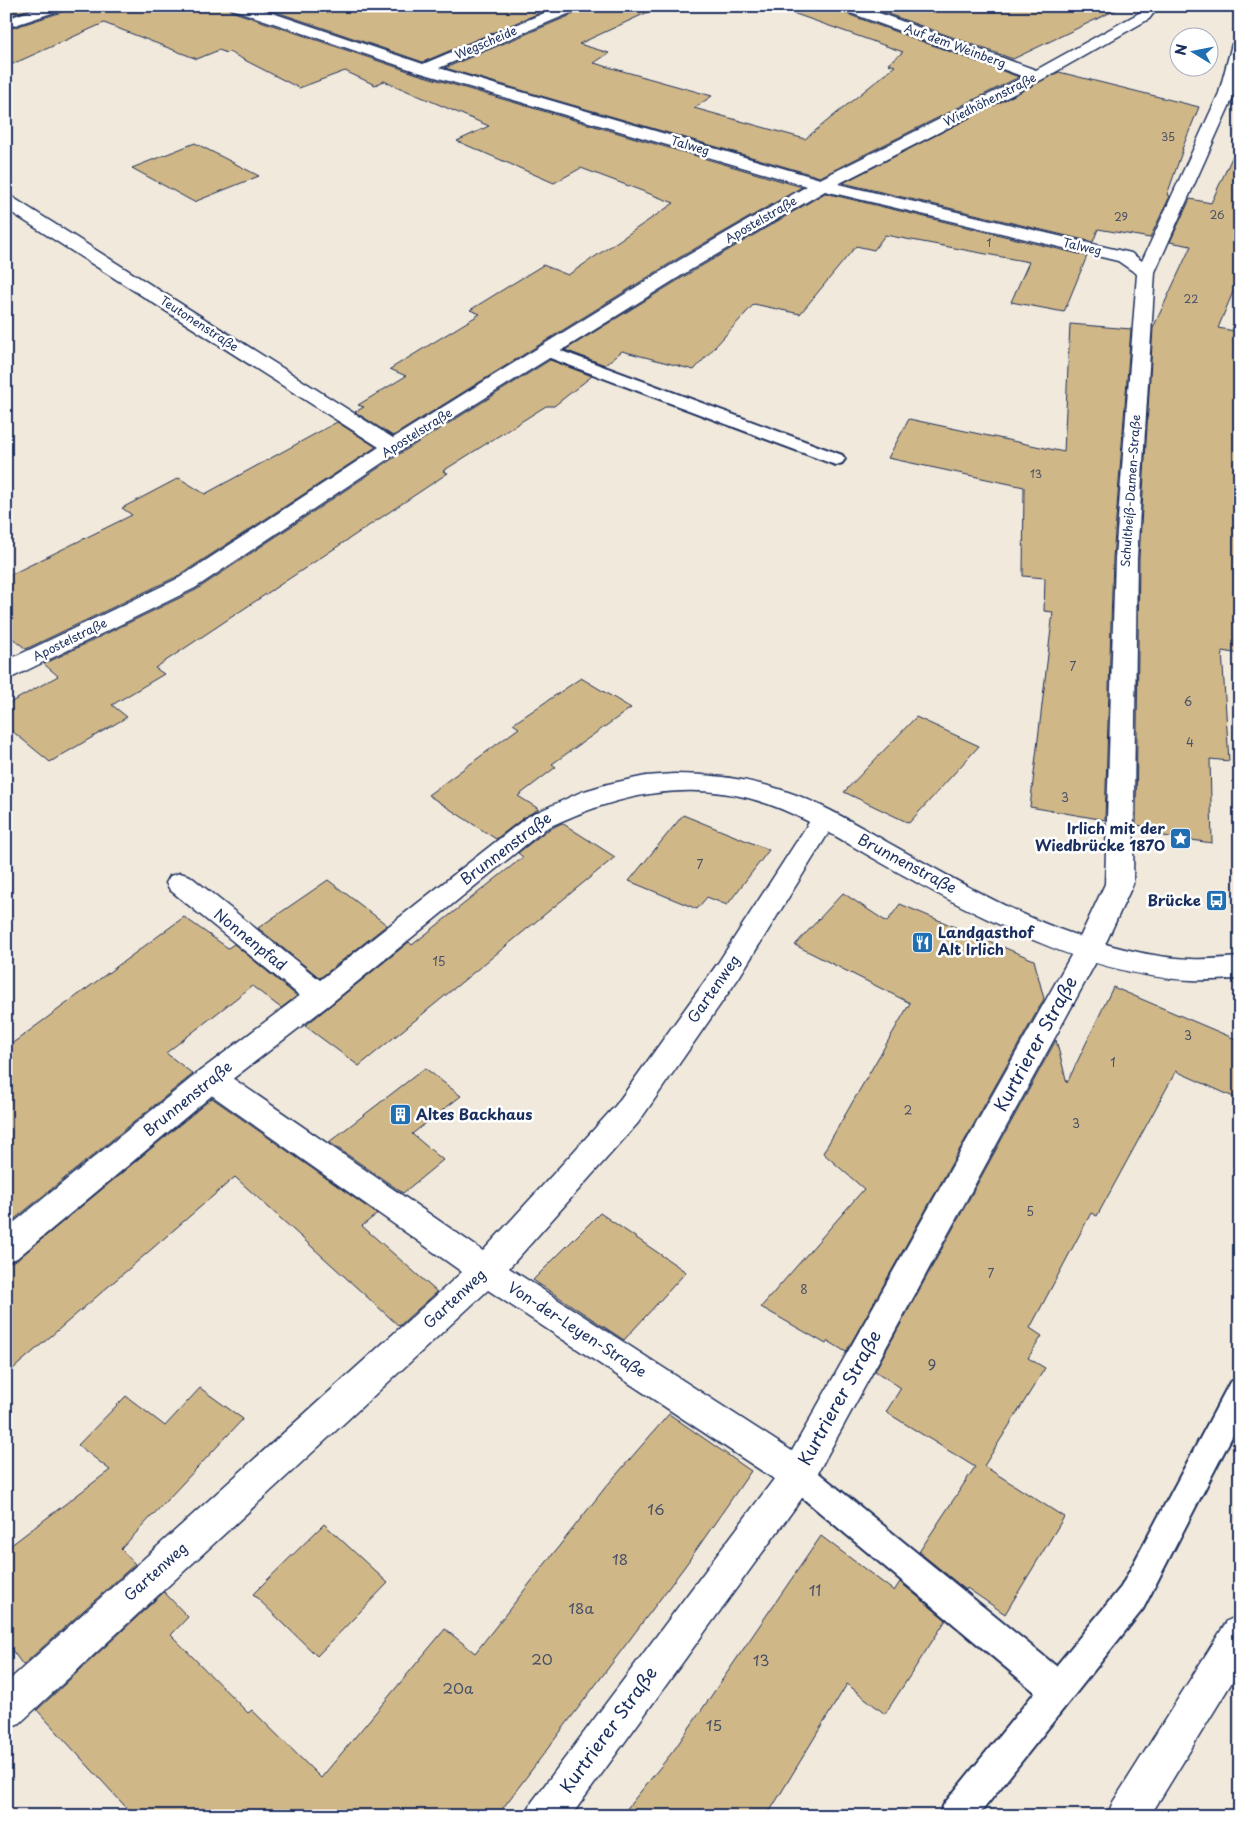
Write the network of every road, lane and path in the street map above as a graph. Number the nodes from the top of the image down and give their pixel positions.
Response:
1 (59, 6) edge
2 (237, 6) edge
3 (575, 6) edge
4 (845, 6) edge
5 (1152, 6) edge
6 (6, 24) edge
7 (1240, 44) edge
8 (424, 69) junction
9 (1037, 76) junction
10 (822, 185) junction
11 (6, 201) edge
12 (1146, 272) junction
13 (548, 351) junction
14 (393, 447) junction
15 (836, 458) dead end
16 (6, 671) edge
17 (824, 819) junction
18 (180, 883) dead end
19 (1088, 951) junction
20 (1240, 968) edge
21 (320, 996) junction
22 (211, 1079) junction
23 (6, 1248) edge
24 (486, 1271) junction
25 (1240, 1391) edge
26 (798, 1475) junction
27 (1240, 1634) edge
28 (1058, 1689) junction
29 (6, 1709) edge
30 (546, 1816) edge
31 (956, 1816) edge
32 (1127, 1816) edge

1 - 6 street
2 - 8 street, Talweg
3 - 8 street, Wegscheide
4 - 9 street, Auf dem Weinberg
5 - 9 street, Wiedhöhenstraße
7 - 12 street, Schultheiß-Damen-Straße
8 - 10 street, Talweg
9 - 10 street, Wiedhöhenstraße
10 - 12 street, Talweg
10 - 13 street, Apostelstraße
11 - 14 street, Teutonenstraße
12 - 19 street, Schultheiß-Damen-Straße
13 - 14 street, Apostelstraße
13 - 15 lane
14 - 16 street, Apostelstraße
17 - 19 street, Brunnenstraße
17 - 21 street, Brunnenstraße
17 - 24 street, Gartenweg
18 - 21 street, Nonnenpfad
19 - 20 street, Brunnenstraße
19 - 26 street, Kurtrierer Straße
21 - 22 street, Brunnenstraße
22 - 23 street, Brunnenstraße
22 - 24 street, Von-der-Leyen-Straße
24 - 26 street, Von-der-Leyen-Straße
24 - 29 street, Gartenweg
25 - 28 lane
26 - 28 lane
26 - 30 street, Kurtrierer Straße
27 - 32 street
28 - 31 lane

